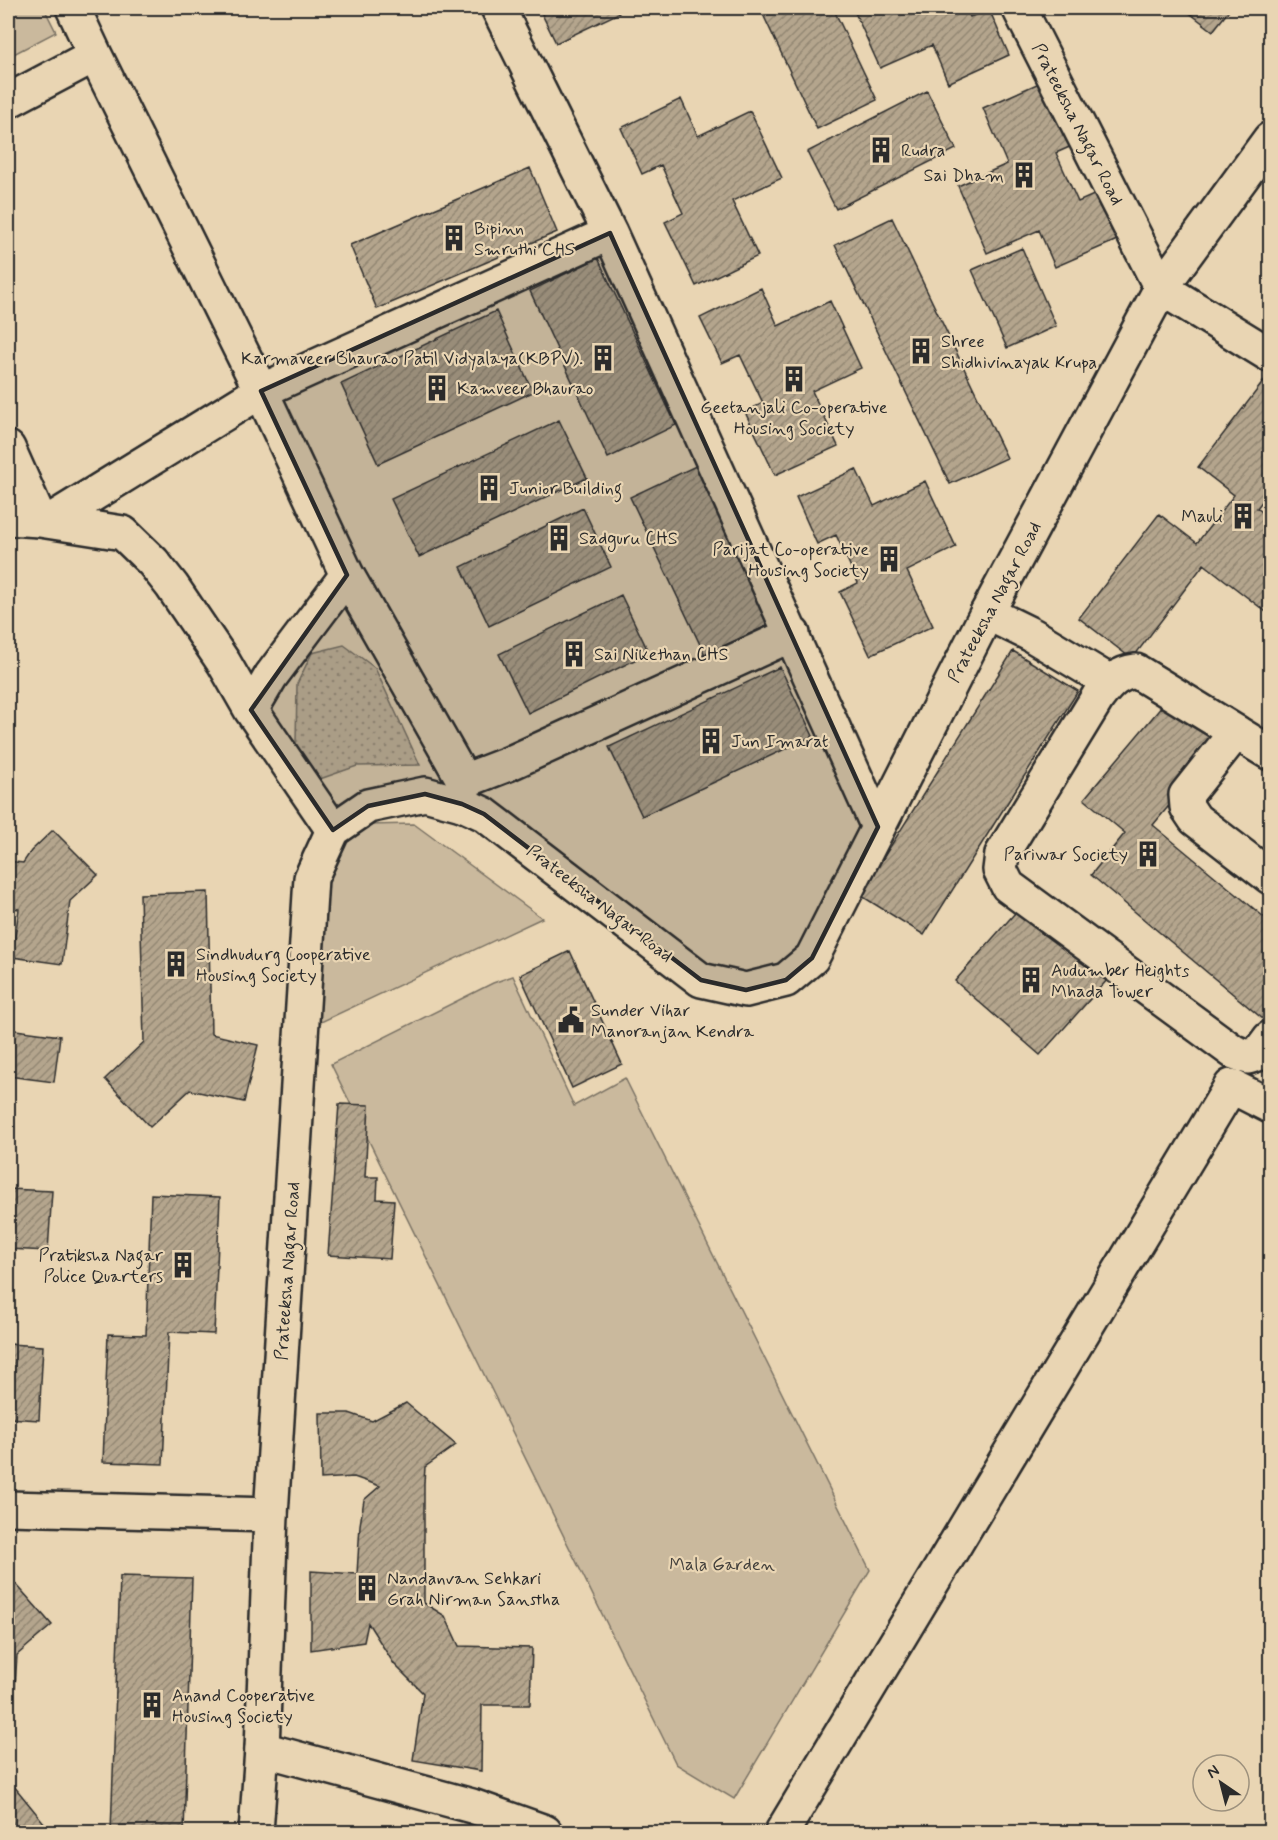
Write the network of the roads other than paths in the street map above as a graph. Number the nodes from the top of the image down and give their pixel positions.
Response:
1 (73, 8) edge
2 (498, 8) edge
3 (1019, 8) edge
4 (95, 55) junction
5 (8, 101) edge
6 (1270, 139) edge
7 (610, 233) junction
8 (1161, 288) junction
9 (1270, 355) edge
10 (261, 391) junction
11 (8, 448) edge
12 (8, 518) edge
13 (45, 521) junction
14 (347, 575) junction
15 (987, 613) junction
16 (793, 634) junction
17 (1110, 682) junction
18 (251, 710) junction
19 (1236, 732) junction
20 (1270, 753) edge
21 (463, 792) junction
22 (878, 827) junction
23 (333, 830) junction
24 (1270, 877) edge
25 (1270, 1038) edge
26 (1270, 1106) edge
27 (8, 1508) edge
28 (271, 1515) junction
29 (262, 1749) junction
30 (256, 1833) edge
31 (545, 1833) edge
32 (782, 1833) edge

1 - 4 street
2 - 7 street
3 - 8 street, Prateeksha Nagar Road
4 - 5 street
4 - 10 street
6 - 8 street
7 - 10 street
7 - 16 street
8 - 9 street
8 - 15 street, Prateeksha Nagar Road
10 - 13 street
10 - 14 street
11 - 13 street
12 - 13 street
13 - 18 street
14 - 18 street
14 - 21 street
15 - 17 street
15 - 22 street, Prateeksha Nagar Road
16 - 21 street
16 - 22 street
17 - 19 street
17 - 25 street
18 - 23 street
19 - 20 street
19 - 24 street
21 - 22 street, Prateeksha Nagar Road
21 - 23 street, Prateeksha Nagar Road
23 - 28 street, Prateeksha Nagar Road
26 - 32 street
27 - 28 street
28 - 29 street, Prateeksha Nagar Road
29 - 30 street, Prateeksha Nagar Road
29 - 31 street

